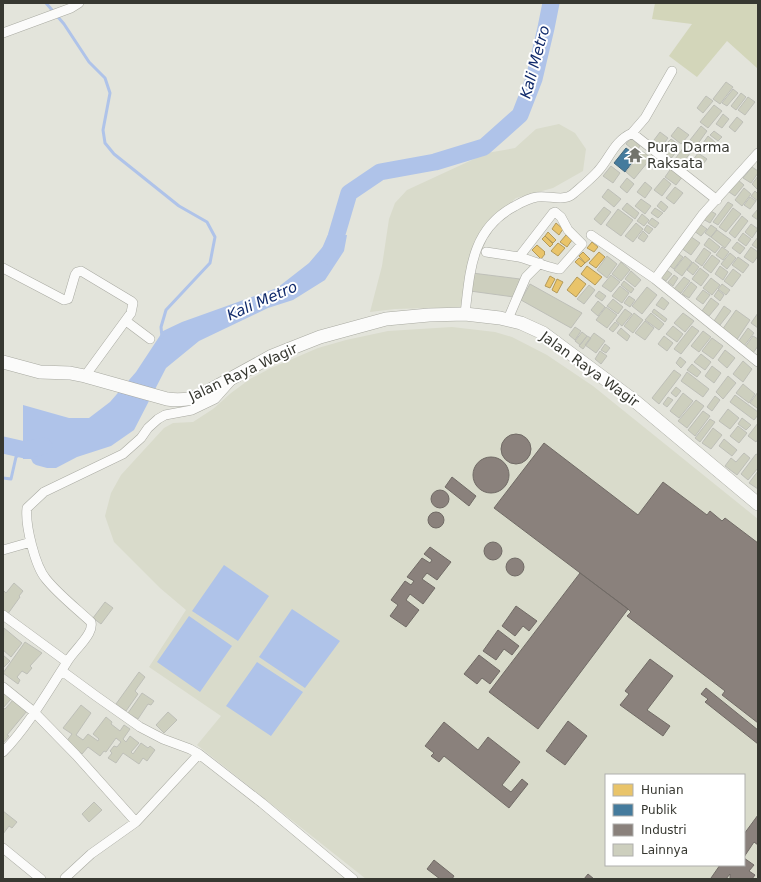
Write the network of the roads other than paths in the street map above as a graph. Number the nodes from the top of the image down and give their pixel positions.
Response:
1 (75, 5) edge
2 (3, 33) edge
3 (672, 71) dead end
4 (632, 133) junction
5 (758, 153) edge
6 (717, 200) junction
7 (591, 235) dead end
8 (486, 252) dead end
9 (523, 258) junction
10 (540, 263) junction
11 (3, 268) edge
12 (526, 277) junction
13 (654, 278) junction
14 (465, 314) junction
15 (508, 319) junction
16 (126, 321) junction
17 (150, 339) dead end
18 (3, 362) edge
19 (758, 362) edge
20 (85, 376) junction
21 (235, 377) junction
22 (758, 504) edge
23 (31, 542) junction
24 (3, 550) edge
25 (3, 615) edge
26 (67, 662) junction
27 (62, 671) junction
28 (3, 687) edge
29 (34, 712) junction
30 (3, 752) edge
31 (199, 754) junction
32 (136, 822) junction
33 (3, 848) edge
34 (65, 878) dead end
35 (41, 879) edge
36 (353, 879) edge

1 - 2 street
3 - 4 street
4 - 6 street
4 - 14 street
5 - 6 street
6 - 13 street
7 - 13 street
8 - 9 street
9 - 10 street
9 - 10 street
9 - 12 street
10 - 12 street
11 - 16 street
12 - 15 street
13 - 19 street
14 - 15 main road, Jalan Raya Wagir
14 - 21 main road, Jalan Raya Wagir
15 - 22 main road, Jalan Raya Wagir
16 - 17 street
16 - 20 street
18 - 20 main road, Jalan Raya Wagir
20 - 21 main road, Jalan Raya Wagir
21 - 23 street
23 - 24 street
23 - 26 street
25 - 26 street
26 - 27 street
27 - 29 street
27 - 31 street
28 - 29 street
29 - 30 street
29 - 32 street
31 - 32 street
31 - 36 street
32 - 34 street
33 - 35 street

